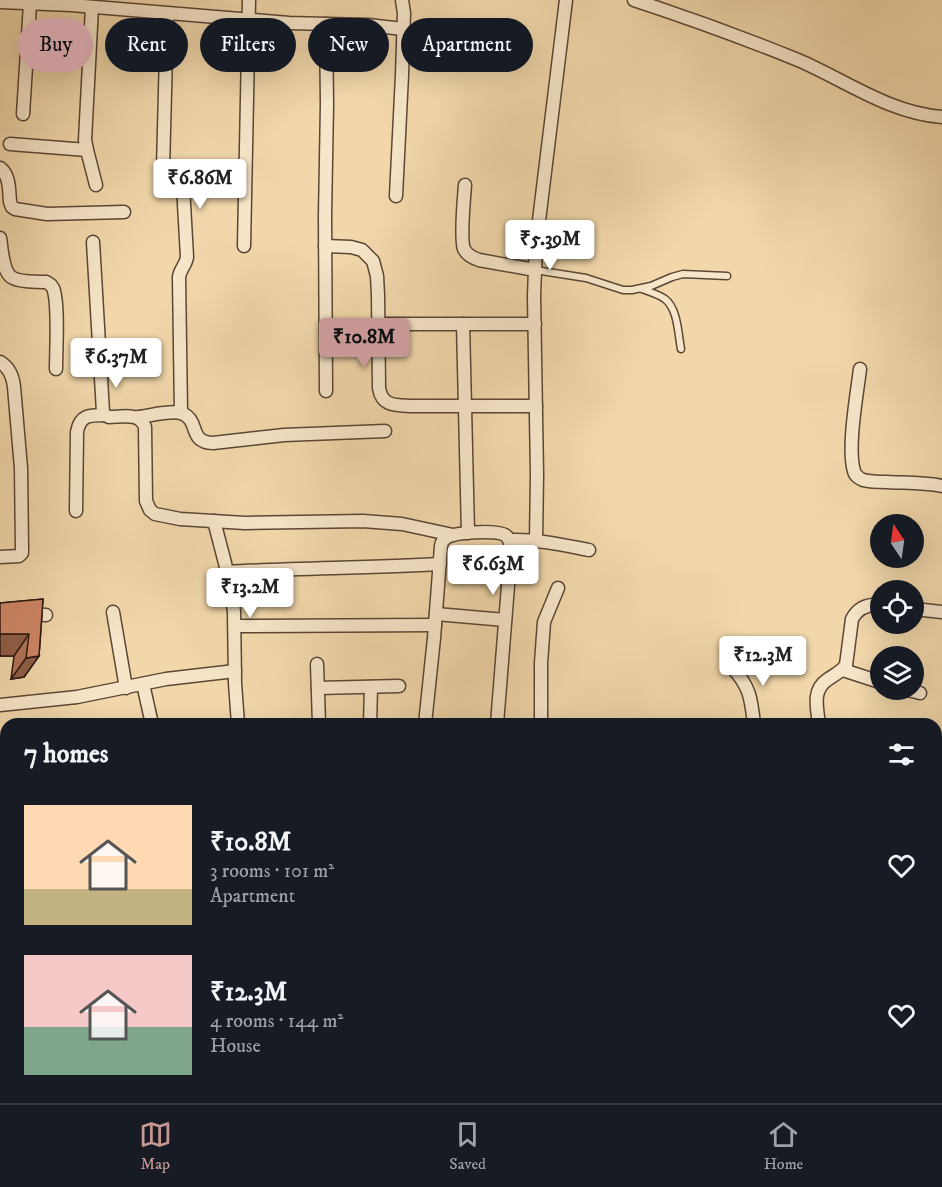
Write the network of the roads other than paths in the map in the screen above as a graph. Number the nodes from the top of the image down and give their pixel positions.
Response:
1 (249, 0) edge
2 (402, 0) edge
3 (566, 0) edge
4 (634, 0) edge
5 (0, 2) edge
6 (30, 4) junction
7 (140, 6) edge
8 (92, 7) junction
9 (167, 14) junction
10 (221, 18) edge
11 (248, 18) edge
12 (404, 18) edge
13 (247, 72) edge
14 (327, 72) edge
15 (402, 72) edge
16 (23, 114) dead end
17 (942, 117) edge
18 (10, 144) dead end
19 (87, 150) junction
20 (0, 168) edge
21 (96, 185) dead end
22 (465, 185) dead end
23 (396, 196) dead end
24 (124, 212) dead end
25 (0, 238) edge
26 (93, 242) dead end
27 (244, 246) dead end
28 (325, 246) junction
29 (535, 270) junction
30 (727, 276) dead end
31 (642, 289) junction
32 (378, 324) junction
33 (463, 324) junction
34 (535, 324) junction
35 (681, 349) dead end
36 (0, 362) edge
37 (56, 369) dead end
38 (860, 369) dead end
39 (326, 391) dead end
40 (465, 406) junction
41 (536, 406) junction
42 (181, 413) junction
43 (105, 415) junction
44 (138, 417) junction
45 (385, 431) dead end
46 (942, 486) edge
47 (76, 511) dead end
48 (214, 521) junction
49 (468, 533) junction
50 (453, 535) junction
51 (510, 540) junction
52 (536, 541) junction
53 (589, 550) dead end
54 (0, 557) edge
55 (440, 564) junction
56 (227, 572) junction
57 (558, 588) dead end
58 (870, 606) edge
59 (924, 610) edge
60 (112, 612) dead end
61 (942, 612) edge
62 (0, 613) edge
63 (46, 615) dead end
64 (436, 619) junction
65 (506, 620) junction
66 (235, 626) junction
67 (317, 664) dead end
68 (732, 667) dead end
69 (843, 670) junction
70 (235, 671) junction
71 (870, 679) edge
72 (143, 684) junction
73 (399, 686) dead end
74 (371, 687) junction
75 (126, 688) junction
76 (318, 688) junction
77 (0, 705) edge
78 (151, 718) edge
79 (238, 718) edge
80 (319, 718) edge
81 (370, 718) edge
82 (426, 718) edge
83 (498, 718) edge
84 (541, 718) edge
85 (753, 718) edge
86 (818, 718) edge

1 - 11 street
2 - 12 street
3 - 29 street
4 - 17 street
5 - 6 street
6 - 8 street
6 - 16 street
7 - 8 street
7 - 9 street
8 - 19 street
9 - 10 street
9 - 42 street
13 - 27 street
14 - 28 street
15 - 23 street
18 - 19 street
19 - 21 street
20 - 24 street
22 - 29 street
25 - 37 street
26 - 43 street
28 - 32 street
28 - 39 street
29 - 31 lane
29 - 34 street
30 - 31 lane
31 - 35 lane
32 - 33 street
32 - 40 street
33 - 34 street
33 - 40 street
34 - 41 street
36 - 54 street
38 - 46 street
40 - 41 street
40 - 49 street
41 - 52 street
42 - 44 street
42 - 45 street
43 - 44 street
43 - 47 street
44 - 48 street
48 - 50 street
48 - 56 street
49 - 50 street
49 - 51 street
50 - 55 street
51 - 52 street
51 - 65 street
52 - 53 street
55 - 56 street
55 - 64 street
56 - 66 street
57 - 84 street
58 - 69 street
59 - 61 street
60 - 75 street
62 - 63 street
64 - 65 street
64 - 66 street
64 - 82 street
65 - 83 street
66 - 70 street
67 - 76 street
68 - 85 street
69 - 71 street
69 - 86 street
70 - 72 street
70 - 79 street
72 - 75 street
72 - 78 street
73 - 74 street
74 - 76 street
74 - 81 street
75 - 77 street
76 - 80 street

